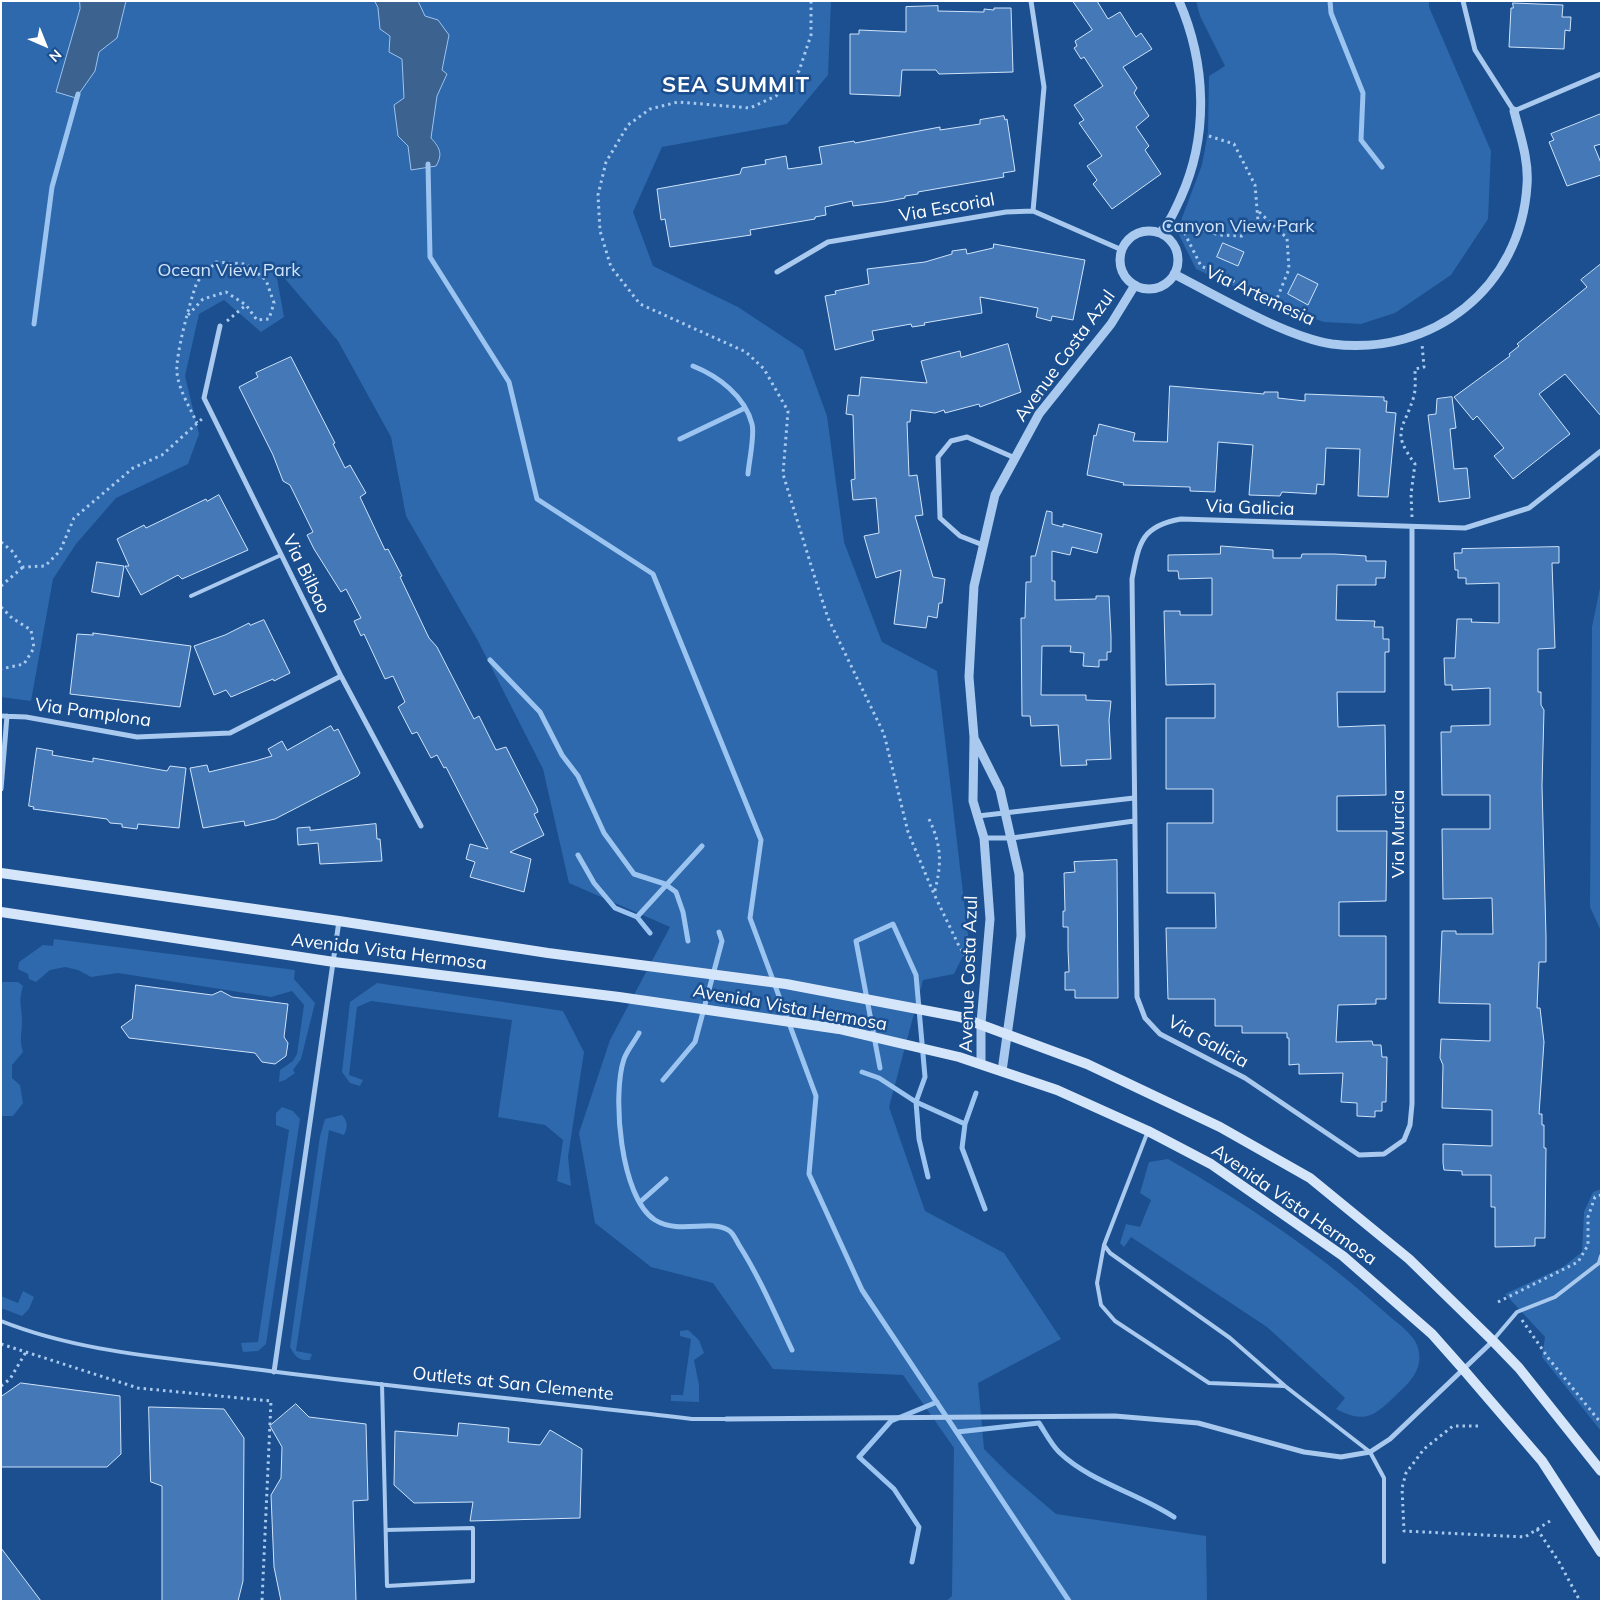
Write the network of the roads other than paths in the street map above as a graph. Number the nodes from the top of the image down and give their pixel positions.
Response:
1 (1031, 1) edge
2 (1179, 1) edge
3 (1463, 1) edge
4 (1601, 74) edge
5 (1514, 111) junction
6 (1033, 211) junction
7 (1160, 233) junction
8 (1122, 250) junction
9 (777, 272) dead end
10 (1174, 274) junction
11 (1135, 285) junction
12 (220, 326) road end
13 (1601, 451) edge
14 (1016, 458) junction
15 (1412, 527) junction
16 (984, 545) junction
17 (281, 555) junction
18 (191, 596) dead end
19 (341, 676) junction
20 (4, 716) edge
21 (974, 737) junction
22 (1, 789) edge
23 (1134, 798) junction
24 (1007, 812) junction
25 (978, 816) junction
26 (1134, 821) junction
27 (421, 826) dead end
28 (984, 838) junction
29 (1012, 838) junction
30 (1, 873) edge
31 (1, 912) edge
32 (339, 921) junction
33 (334, 962) junction
34 (980, 1023) junction
35 (1007, 1034) junction
36 (982, 1064) junction
37 (1002, 1071) junction
38 (1148, 1131) junction
39 (1404, 1140) joint
40 (1104, 1245) junction
41 (1601, 1256) edge
42 (1600, 1265) edge
43 (1, 1321) edge
44 (1493, 1341) junction
45 (1463, 1369) junction
46 (274, 1372) junction
47 (382, 1384) junction
48 (1284, 1386) junction
49 (726, 1419) joint
50 (1370, 1452) junction
51 (1601, 1471) edge
52 (386, 1530) junction
53 (1601, 1552) edge
54 (1384, 1562) dead end

1 - 6 street
2 - 7 street
3 - 5 street, Via Artemesia
4 - 5 street
5 - 10 street, Via Artemesia
6 - 8 street, Via Escorial
6 - 9 street, Via Escorial
7 - 8 street
7 - 10 street
8 - 11 street
10 - 11 street
11 - 14 street, Avenue Costa Azul
12 - 17 street, Via Bilbao
13 - 15 street, Via Galicia
14 - 16 street, Avenue Costa Azul
14 - 16 street
15 - 23 street, Via Galicia
15 - 39 street, Via Murcia
16 - 21 street, Avenue Costa Azul
17 - 18 lane
17 - 19 street, Via Bilbao
19 - 20 street, Via Pamplona
19 - 27 street, Via Bilbao
20 - 22 street, Via Pamplona
21 - 24 street, Avenue Costa Azul
21 - 25 street, Avenue Costa Azul
23 - 24 street
23 - 26 street, Via Galicia
24 - 25 street
24 - 29 street, Avenue Costa Azul
25 - 28 street, Avenue Costa Azul
26 - 29 street
26 - 39 street, Via Galicia
28 - 29 street
28 - 34 street, Avenue Costa Azul
29 - 35 street, Avenue Costa Azul
30 - 32 main road, Avenida Vista Hermosa
31 - 33 main road, Avenida Vista Hermosa
32 - 33 street
32 - 34 main road, Avenida Vista Hermosa
33 - 36 main road, Avenida Vista Hermosa
33 - 46 street
34 - 35 main road, Avenida Vista Hermosa
34 - 36 street, Avenue Costa Azul
35 - 37 street, Avenue Costa Azul
35 - 44 main road, Avenida Vista Hermosa
36 - 37 main road, Avenida Vista Hermosa
37 - 38 main road, Avenida Vista Hermosa
38 - 40 lane
38 - 45 main road, Avenida Vista Hermosa
40 - 48 lane
40 - 48 lane
41 - 42 lane
42 - 44 lane
43 - 46 lane, Outlets at San Clemente
44 - 45 street
44 - 51 main road, Avenida Vista Hermosa
45 - 50 street
45 - 53 main road, Avenida Vista Hermosa
46 - 47 lane, Outlets at San Clemente
47 - 49 lane, Outlets at San Clemente
47 - 52 lane
48 - 50 lane
49 - 50 street, Outlets at San Clemente
50 - 54 lane
52 - 52 lane

